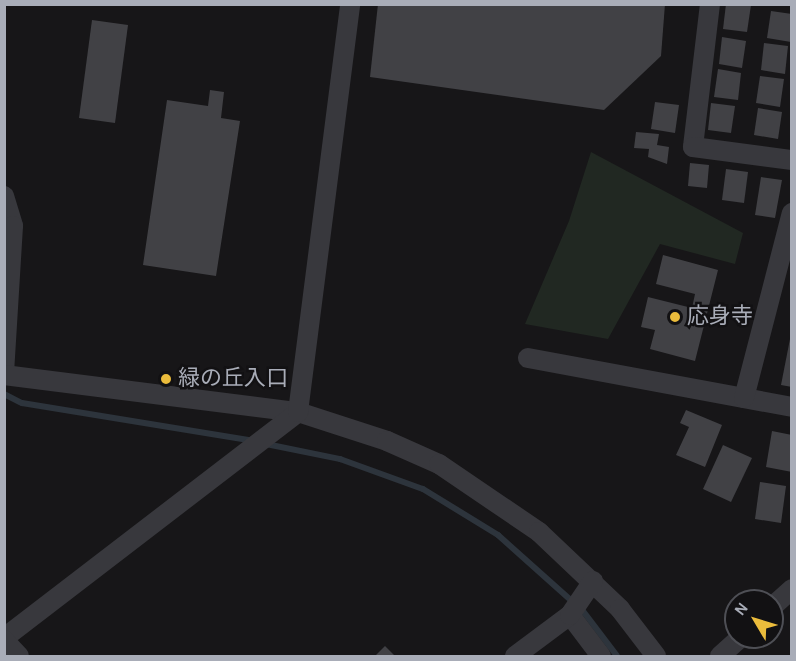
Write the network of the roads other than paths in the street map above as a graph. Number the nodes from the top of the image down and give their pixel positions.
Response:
1 (350, 4) edge
2 (710, 4) edge
3 (792, 160) edge
4 (4, 196) edge
5 (792, 213) edge
6 (528, 358) dead end
7 (4, 374) edge
8 (744, 398) junction
9 (792, 408) edge
10 (298, 412) junction
11 (593, 581) junction
12 (570, 615) junction
13 (4, 639) edge
14 (19, 657) edge
15 (515, 657) edge
16 (601, 657) edge
17 (656, 657) edge

1 - 10 street
2 - 3 street
4 - 7 street
5 - 8 street
6 - 8 street
7 - 10 street
8 - 9 street
10 - 11 street
10 - 13 street
11 - 12 street
11 - 17 street
12 - 15 street
12 - 16 street
13 - 14 street

